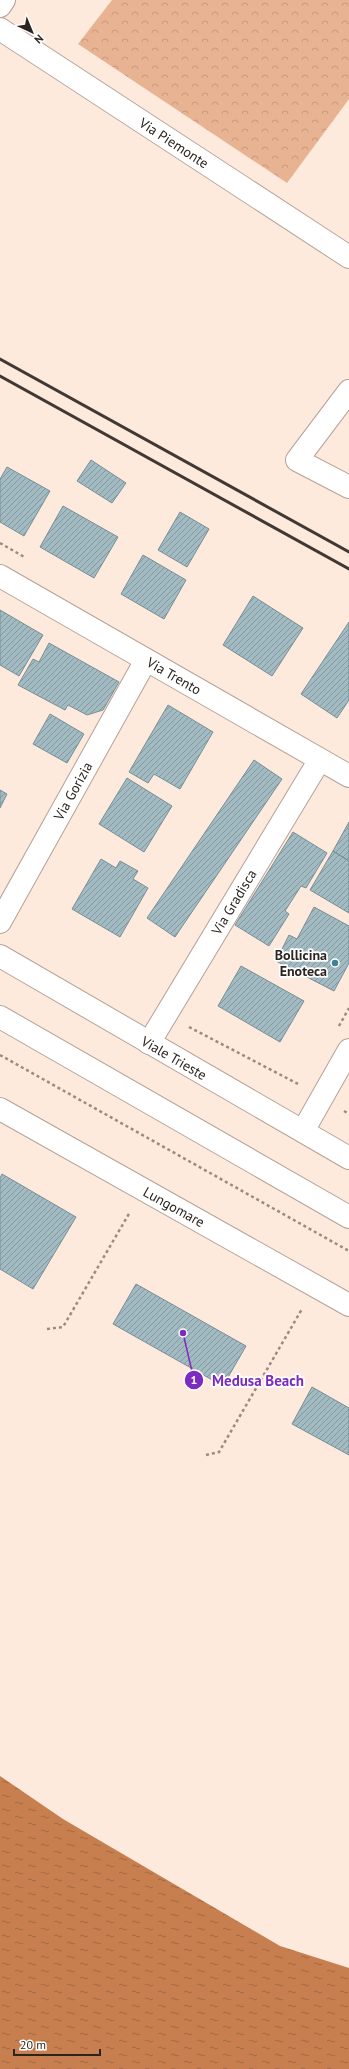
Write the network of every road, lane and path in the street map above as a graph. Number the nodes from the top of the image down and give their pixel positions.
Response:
1 (4, 0) edge
2 (0, 6) edge
3 (0, 29) edge
4 (349, 256) edge
5 (349, 391) edge
6 (349, 488) edge
7 (0, 576) edge
8 (146, 660) junction
9 (320, 761) junction
10 (349, 776) edge
11 (0, 922) edge
12 (0, 956) edge
13 (0, 1016) edge
14 (188, 1027) dead end
15 (149, 1043) junction
16 (349, 1050) edge
17 (0, 1054) edge
18 (304, 1087) dead end
19 (0, 1109) edge
20 (303, 1131) junction
21 (349, 1158) edge
22 (143, 1189) junction
23 (349, 1217) edge
24 (349, 1251) edge
25 (317, 1286) junction
26 (349, 1304) edge
27 (47, 1329) dead end
28 (206, 1455) dead end

1 - 2 street
3 - 4 street, Via Piemonte
5 - 6 street
7 - 8 street, Via Trento
8 - 9 street, Via Trento
8 - 11 street, Via Gorizia
9 - 10 street, Via Trento
9 - 15 street, Via Gradisca
12 - 15 street, Viale Trieste
13 - 23 street
14 - 18 path
15 - 20 street, Viale Trieste
16 - 20 street
17 - 24 path
19 - 22 street, Lungomare
20 - 21 street, Viale Trieste
22 - 25 street, Lungomare
22 - 27 path
25 - 26 street, Lungomare
25 - 28 path

